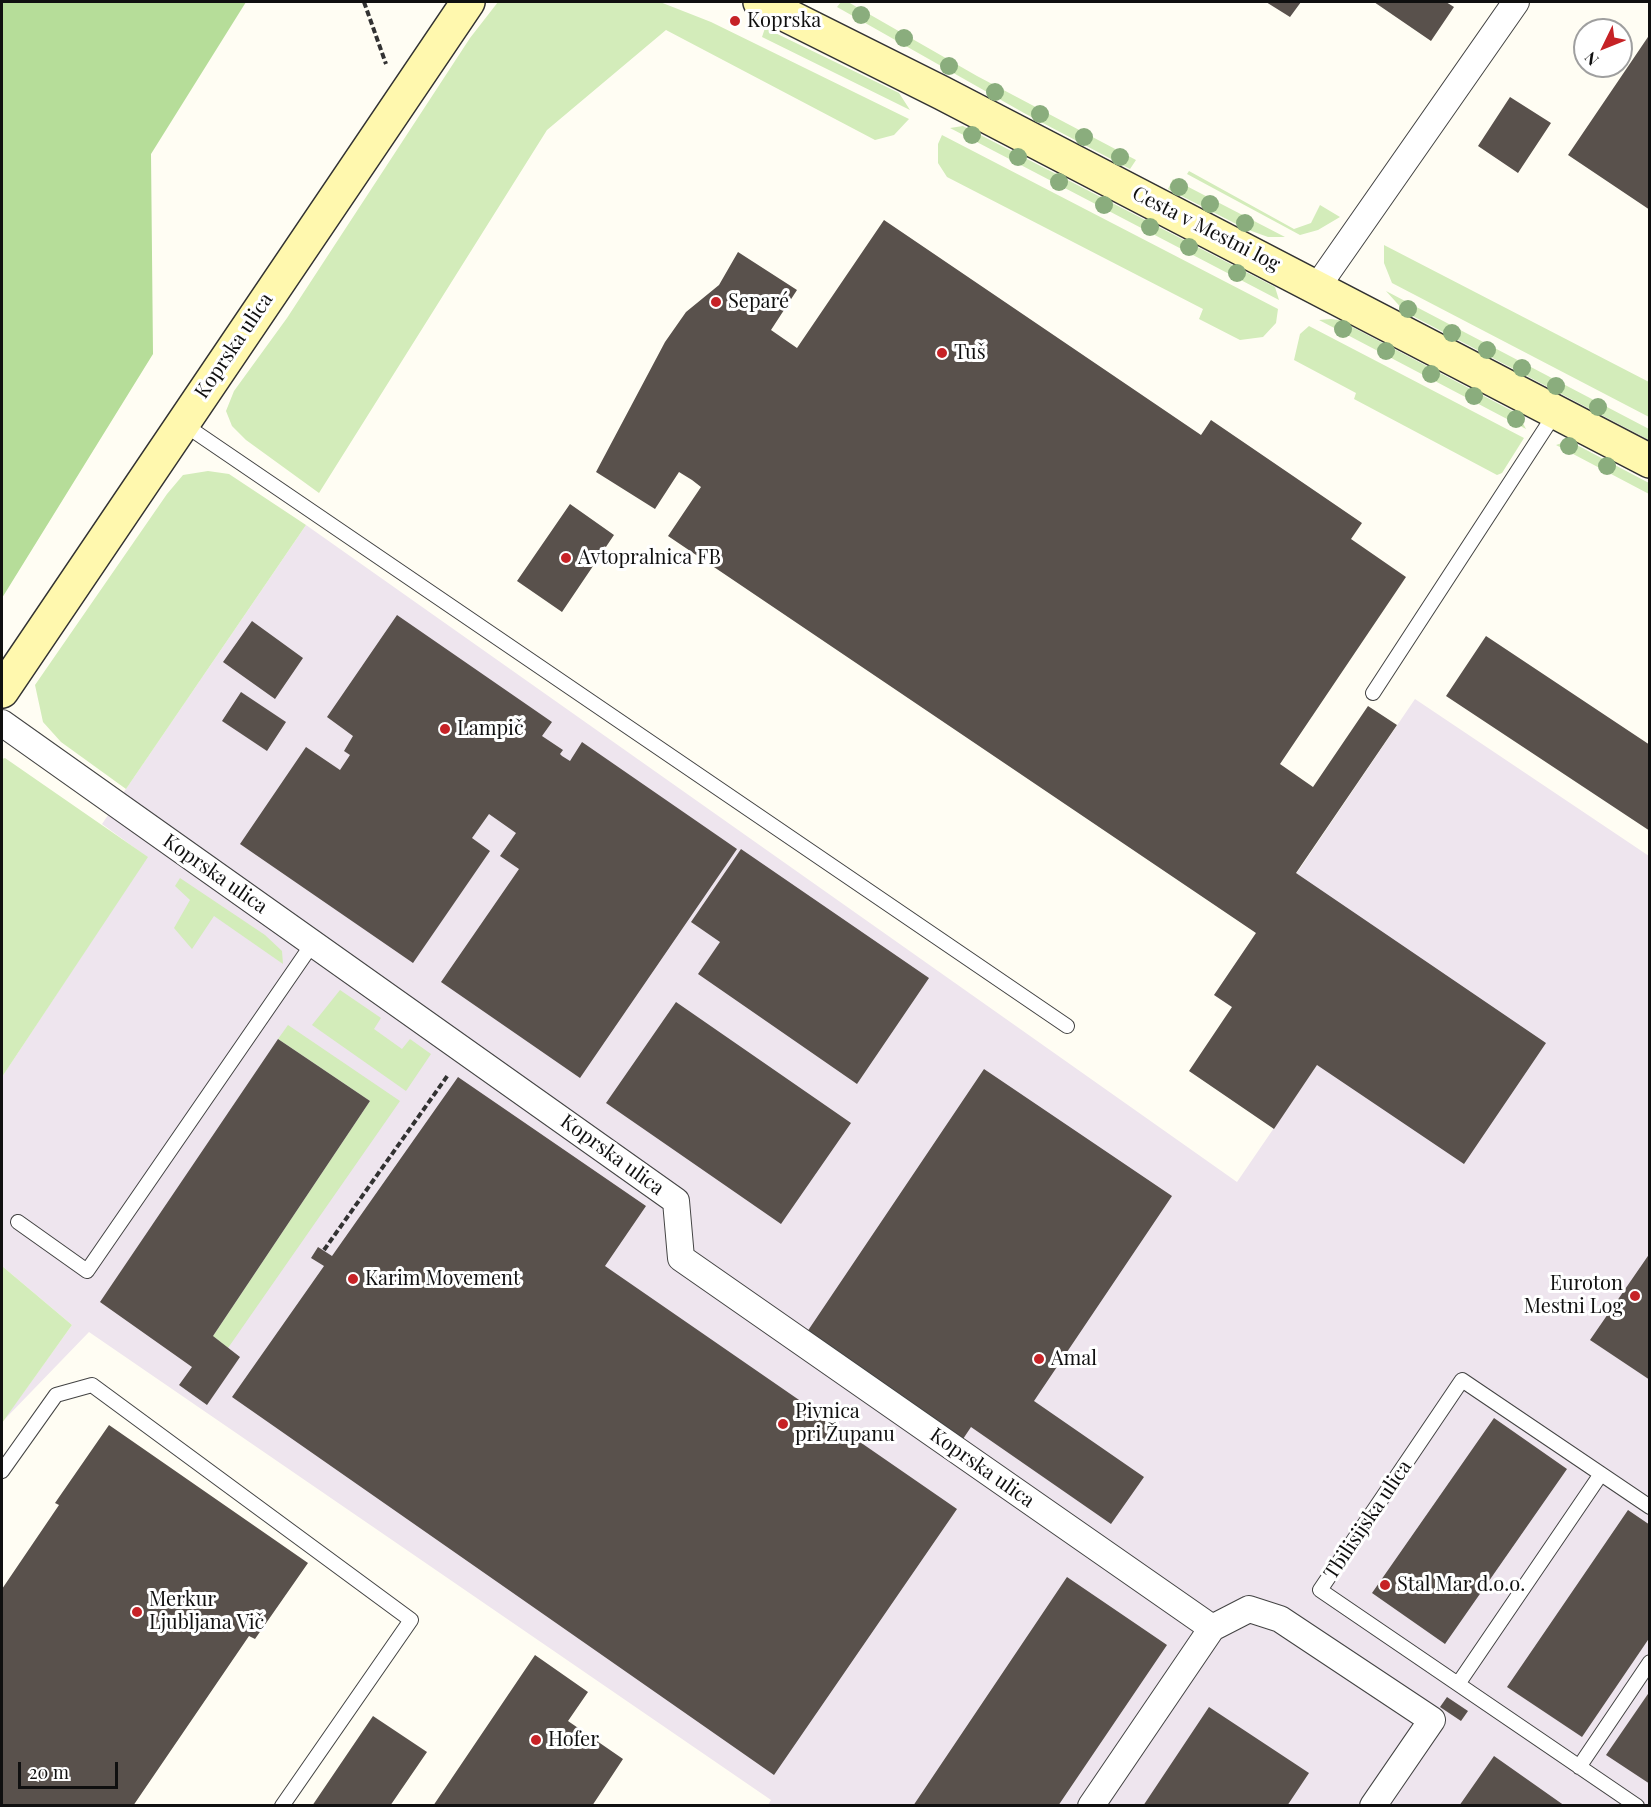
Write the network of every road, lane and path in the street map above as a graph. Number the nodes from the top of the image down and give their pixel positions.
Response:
1 (364, 2) edge
2 (468, 2) edge
3 (760, 2) edge
4 (1516, 2) edge
5 (398, 105) junction
6 (1317, 287) junction
7 (1556, 412) junction
8 (182, 423) junction
9 (1650, 461) edge
10 (2, 691) edge
11 (1373, 693) dead end
12 (2, 723) edge
13 (314, 943) junction
14 (1067, 1026) dead end
15 (466, 1050) junction
16 (18, 1222) dead end
17 (324, 1250) dead end
18 (2, 1471) edge
19 (1601, 1474) junction
20 (1650, 1507) edge
21 (1212, 1628) junction
22 (1650, 1662) edge
23 (1458, 1684) junction
24 (1579, 1767) junction
25 (282, 1806) edge
26 (1091, 1806) edge
27 (1373, 1806) edge
28 (1637, 1806) edge

1 - 5 path
2 - 5 street, Koprska ulica
3 - 6 street, Cesta v Mestni log
4 - 6 street
5 - 8 street, Koprska ulica
6 - 7 street, Cesta v Mestni log
7 - 9 street, Cesta v Mestni log
7 - 11 lane
8 - 10 street, Koprska ulica
8 - 14 lane
12 - 13 street, Koprska ulica
13 - 15 street, Koprska ulica
13 - 16 lane
15 - 17 path
15 - 21 street, Koprska ulica
18 - 25 lane
19 - 20 lane, Tbilisijska ulica
19 - 23 lane
19 - 23 lane, Tbilisijska ulica
21 - 26 street
21 - 27 street
22 - 24 lane
23 - 24 lane, Tbilisijska ulica
24 - 28 lane, Tbilisijska ulica

